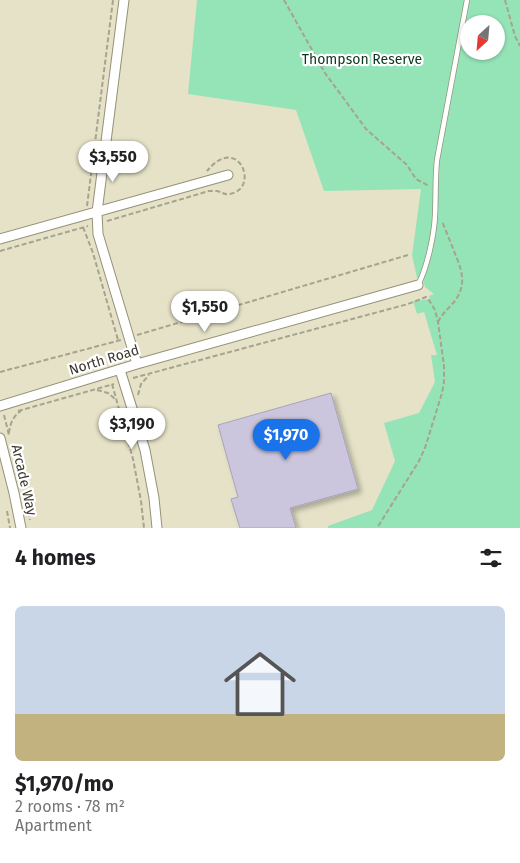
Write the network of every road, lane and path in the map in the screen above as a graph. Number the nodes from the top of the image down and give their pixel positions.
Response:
1 (113, 0) edge
2 (124, 0) edge
3 (284, 0) edge
4 (467, 0) edge
5 (505, 0) edge
6 (520, 46) edge
7 (207, 172) dead end
8 (228, 175) dead end
9 (435, 188) junction
10 (98, 207) junction
11 (441, 219) dead end
12 (98, 223) junction
13 (83, 227) junction
14 (0, 239) edge
15 (0, 251) edge
16 (408, 255) dead end
17 (418, 285) joint
18 (438, 322) junction
19 (129, 337) junction
20 (118, 340) junction
21 (137, 364) junction
22 (120, 370) junction
23 (0, 372) edge
24 (150, 374) junction
25 (123, 381) junction
26 (112, 384) junction
27 (95, 389) junction
28 (116, 400) junction
29 (138, 400) dead end
30 (0, 406) edge
31 (23, 410) junction
32 (13, 413) dead end
33 (4, 415) dead end
34 (0, 416) edge
35 (9, 434) dead end
36 (0, 438) edge
37 (6, 506) dead end
38 (10, 528) edge
39 (21, 528) edge
40 (144, 528) edge
41 (157, 528) edge
42 (377, 528) edge

1 - 10 path
2 - 10 street
3 - 9 path
4 - 9 lane
5 - 6 path
7 - 12 path
8 - 10 street
9 - 17 lane
10 - 12 street
10 - 14 street
11 - 18 path
12 - 13 path
12 - 19 street
13 - 15 path
13 - 20 path
16 - 19 path
17 - 21 street, North Road
18 - 24 path
18 - 42 path
19 - 20 path
19 - 21 street
20 - 23 path
21 - 22 street, North Road
22 - 25 street
22 - 30 street, North Road
24 - 25 path
24 - 29 path
25 - 26 path
25 - 41 street
26 - 27 path
26 - 28 path
27 - 28 path
27 - 31 path
28 - 40 path
31 - 32 path
31 - 35 path
33 - 34 path
36 - 39 street, Arcade Way
37 - 38 path

